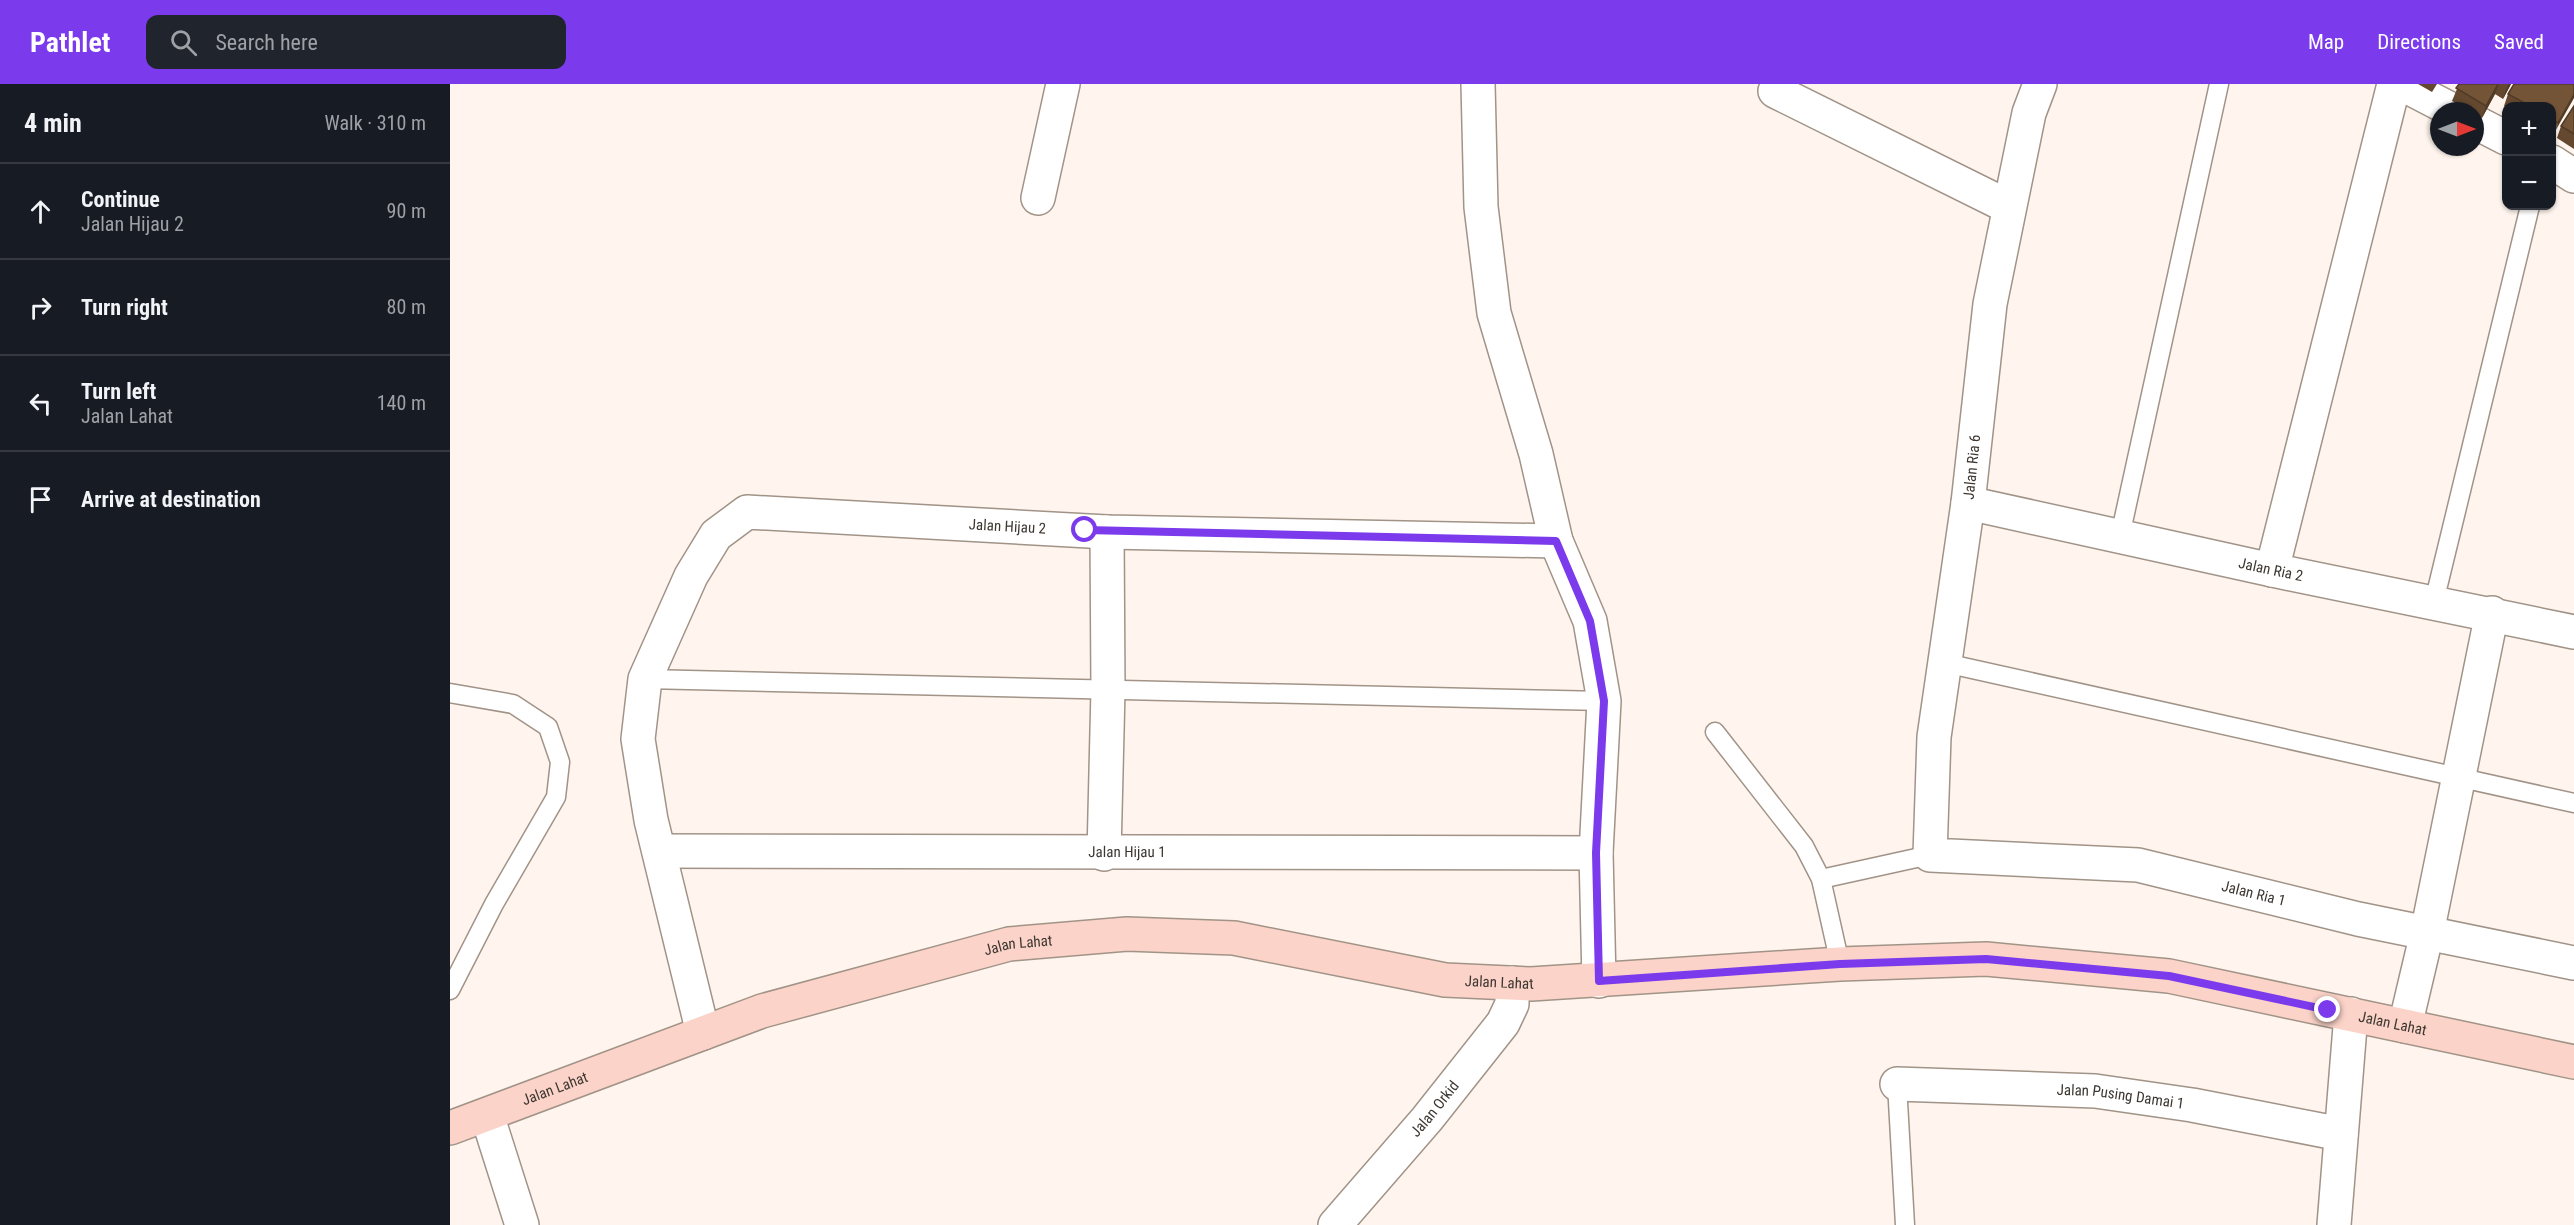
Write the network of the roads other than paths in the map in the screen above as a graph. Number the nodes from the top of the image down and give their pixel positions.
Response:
1 (1063, 84) edge
2 (1479, 84) edge
3 (2040, 84) edge
4 (2219, 84) edge
5 (2394, 84) edge
6 (2402, 84) edge
7 (1775, 91) dead end
8 (2437, 102) edge
9 (2484, 127) edge
10 (2502, 136) edge
11 (2556, 165) edge
12 (2574, 176) edge
13 (1038, 198) dead end
14 (2009, 207) junction
15 (2529, 210) edge
16 (1968, 503) junction
17 (1107, 532) junction
18 (2121, 536) junction
19 (1556, 541) junction
20 (2272, 570) junction
21 (2434, 602) junction
22 (2492, 613) junction
23 (2574, 632) edge
24 (1945, 663) junction
25 (645, 679) junction
26 (1108, 690) junction
27 (450, 693) edge
28 (1604, 701) junction
29 (1714, 732) dead end
30 (2458, 777) junction
31 (2574, 803) edge
32 (659, 852) junction
33 (1596, 853) junction
34 (1104, 854) junction
35 (1930, 855) junction
36 (1821, 879) junction
37 (2427, 933) junction
38 (2574, 963) edge
39 (1840, 964) junction
40 (1599, 981) junction
41 (1512, 983) junction
42 (450, 990) edge
43 (2351, 1014) junction
44 (2405, 1026) junction
45 (703, 1033) junction
46 (2574, 1062) edge
47 (1897, 1084) joint
48 (487, 1115) junction
49 (450, 1128) edge
50 (2341, 1134) junction
51 (522, 1225) edge
52 (1335, 1225) edge
53 (1905, 1225) edge
54 (2334, 1225) edge

1 - 13 street
2 - 19 street
3 - 14 street, Jalan Ria 6
4 - 18 lane
5 - 20 street
6 - 8 street
7 - 14 street
9 - 10 street
11 - 12 street
14 - 16 street, Jalan Ria 6
15 - 21 lane
16 - 18 street, Jalan Ria 2
16 - 24 street, Jalan Ria 6
17 - 19 street, Jalan Hijau 2
17 - 25 street, Jalan Hijau 2
17 - 26 street
18 - 20 street, Jalan Ria 2
19 - 28 street
20 - 21 street, Jalan Ria 2
21 - 22 street, Jalan Ria 2
22 - 23 street, Jalan Ria 2
22 - 30 street
24 - 30 lane
24 - 35 street, Jalan Ria 6
25 - 26 lane
25 - 32 street
26 - 28 lane
26 - 34 street
27 - 42 lane
28 - 33 street
29 - 36 lane
30 - 31 lane
30 - 37 street
32 - 34 street, Jalan Hijau 1
32 - 45 street
33 - 34 street, Jalan Hijau 1
33 - 40 street
35 - 36 lane
35 - 37 street, Jalan Ria 1
36 - 39 lane
37 - 38 street, Jalan Ria 1
37 - 44 street
39 - 40 main road, Jalan Lahat
39 - 43 main road, Jalan Lahat
40 - 41 main road, Jalan Lahat
41 - 45 main road, Jalan Lahat
41 - 52 street, Jalan Orkid
43 - 44 main road, Jalan Lahat
43 - 50 street
44 - 46 main road, Jalan Lahat
45 - 48 main road, Jalan Lahat
47 - 50 street, Jalan Pusing Damai 1
47 - 53 lane
48 - 49 main road, Jalan Lahat
48 - 51 street
50 - 54 street

